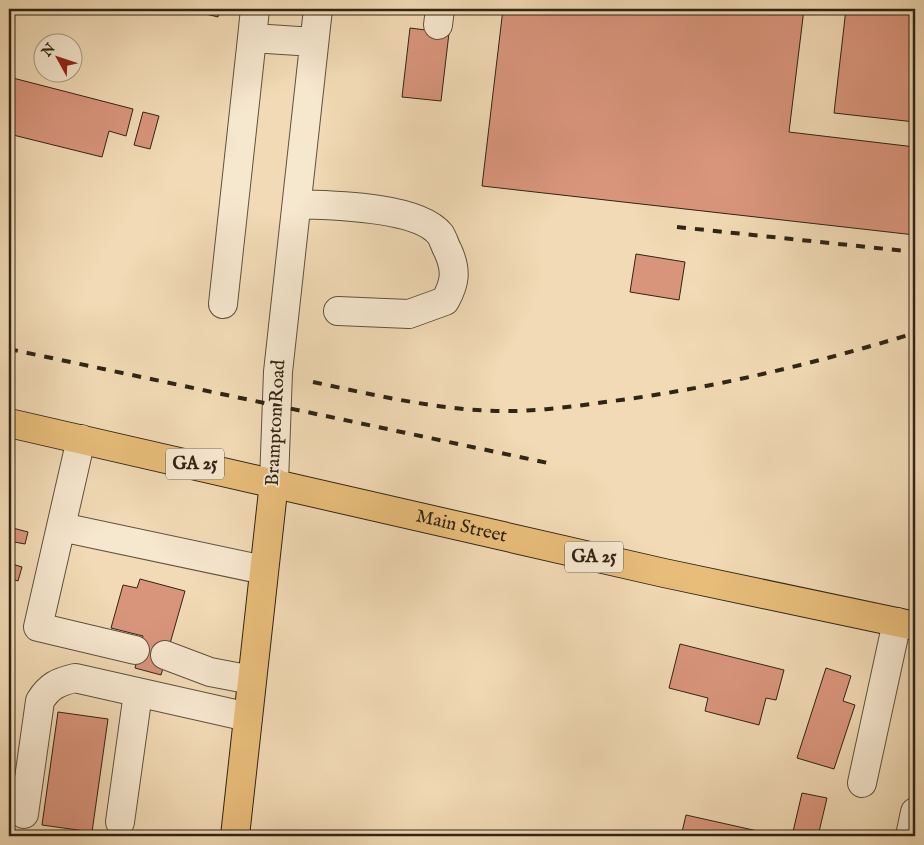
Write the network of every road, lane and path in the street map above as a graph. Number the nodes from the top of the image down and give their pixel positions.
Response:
1 (255, 9) edge
2 (318, 9) edge
3 (252, 38) junction
4 (314, 42) junction
5 (296, 204) junction
6 (222, 304) dead end
7 (338, 311) dead end
8 (9, 423) edge
9 (81, 439) junction
10 (274, 482) junction
11 (60, 527) junction
12 (264, 570) junction
13 (906, 624) edge
14 (135, 650) dead end
15 (164, 655) dead end
16 (252, 680) junction
17 (138, 693) junction
18 (248, 718) junction
19 (862, 783) dead end
20 (915, 812) edge
21 (24, 814) dead end
22 (120, 822) dead end
23 (235, 836) edge
24 (910, 836) edge

1 - 3 street
2 - 4 street, Brampton Road
3 - 4 street
3 - 6 street
4 - 5 street, Brampton Road
5 - 7 street
5 - 10 street, Brampton Road
8 - 9 main road, Main Street / GA 25
9 - 10 main road, Main Street / GA 25
9 - 11 street
10 - 12 main road, Brampton Road
10 - 13 main road, Main Street / GA 25
11 - 12 street
11 - 14 street
12 - 16 main road, Brampton Road
13 - 19 street
15 - 16 street
16 - 18 main road, Brampton Road
17 - 18 street
17 - 21 street
17 - 22 street
18 - 23 main road, Brampton Road
20 - 24 street

